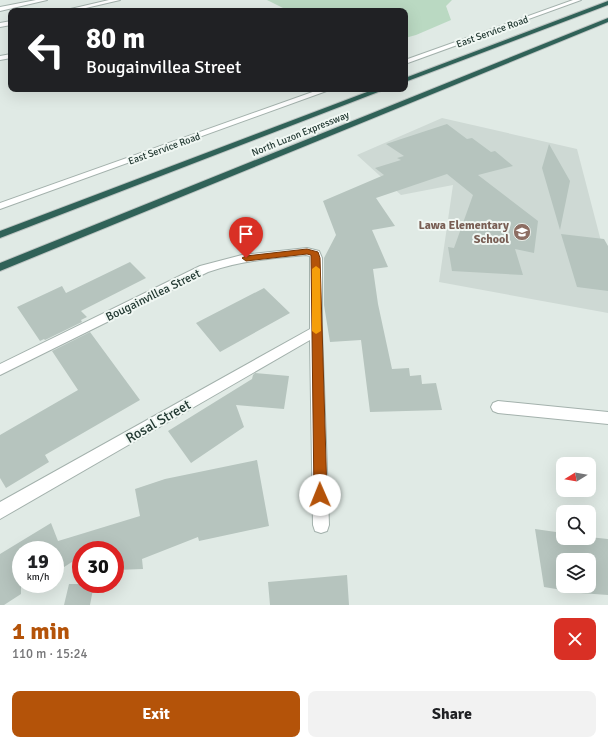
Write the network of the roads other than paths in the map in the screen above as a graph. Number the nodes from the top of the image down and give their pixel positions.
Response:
1 (44, 0) edge
2 (117, 0) edge
3 (578, 0) edge
4 (608, 3) edge
5 (80, 8) edge
6 (0, 9) edge
7 (608, 20) edge
8 (408, 61) edge
9 (408, 79) edge
10 (320, 92) edge
11 (374, 92) edge
12 (0, 206) edge
13 (0, 235) edge
14 (0, 267) edge
15 (316, 331) junction
16 (0, 370) edge
17 (498, 407) dead end
18 (608, 418) edge
19 (0, 511) edge
20 (321, 525) dead end

1 - 6 street
2 - 5 street
3 - 8 street, East Service Road
4 - 9 highway
7 - 14 highway, North Luzon Expressway
10 - 12 street, East Service Road
11 - 13 highway, North Luzon Expressway
15 - 16 street, Bougainvillea Street
15 - 19 street, Rosal Street
15 - 20 street
17 - 18 street

